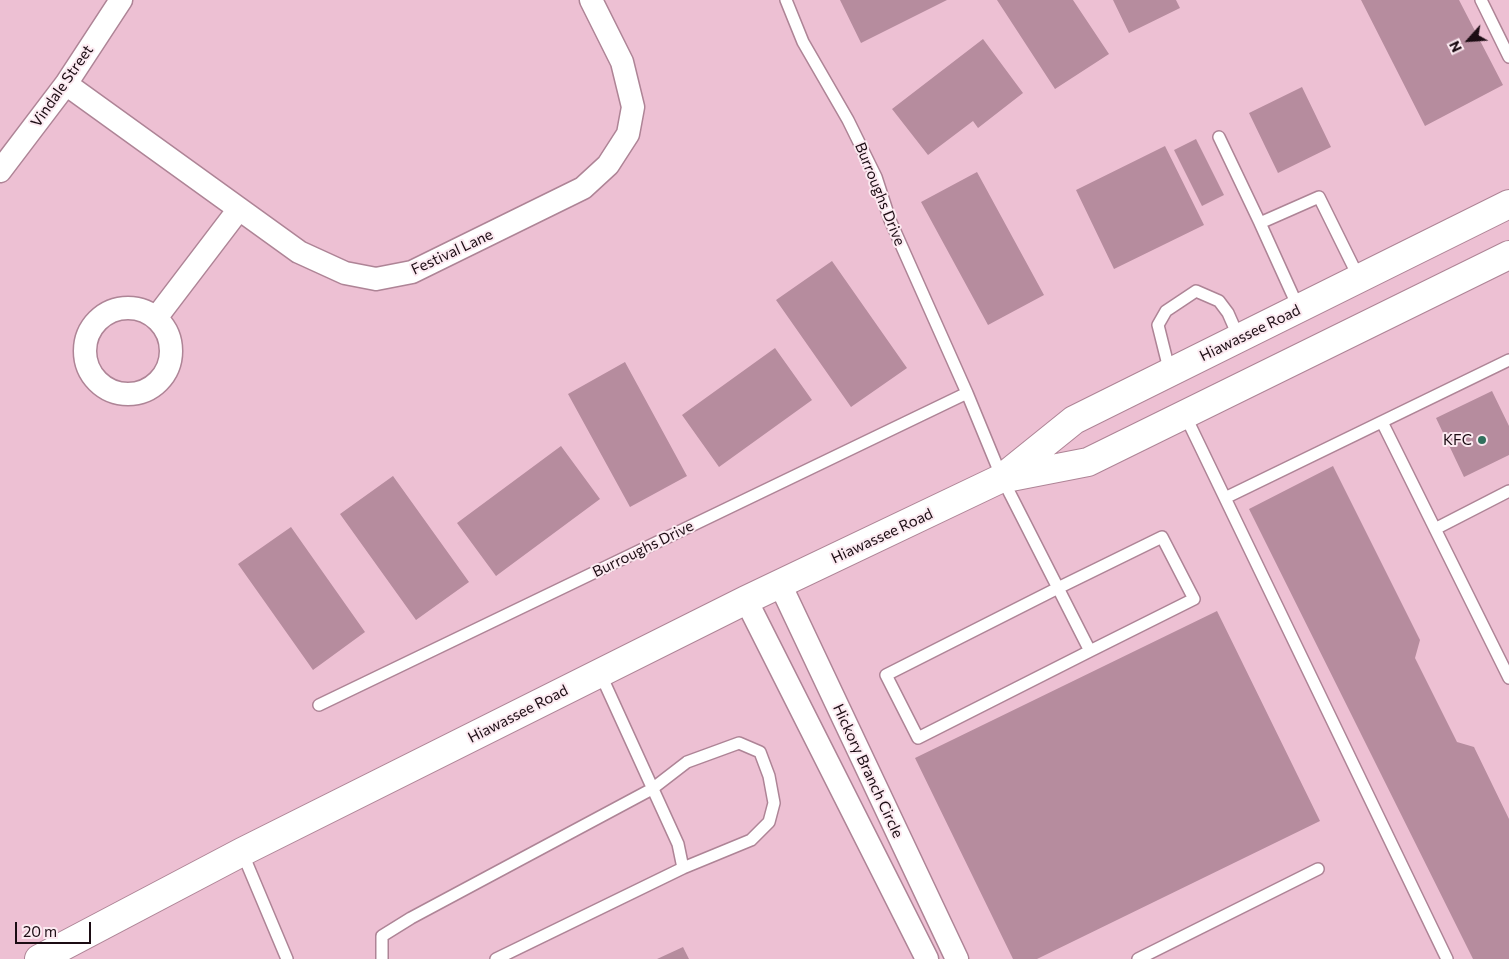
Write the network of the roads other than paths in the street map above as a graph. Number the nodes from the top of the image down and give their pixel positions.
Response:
1 (121, 0) edge
2 (591, 0) edge
3 (786, 0) edge
4 (1481, 0) edge
5 (1509, 57) edge
6 (66, 84) junction
7 (1219, 137) dead end
8 (0, 171) edge
9 (1509, 204) edge
10 (239, 209) junction
11 (1260, 223) junction
12 (1509, 255) edge
13 (1359, 278) junction
14 (1298, 309) junction
15 (156, 318) dead end
16 (1240, 338) junction
17 (1509, 360) edge
18 (1170, 372) junction
19 (967, 393) junction
20 (1186, 415) junction
21 (1382, 422) junction
22 (1002, 478) junction
23 (1509, 491) edge
24 (1225, 498) junction
25 (1435, 529) junction
26 (780, 584) junction
27 (1058, 588) junction
28 (746, 600) junction
29 (1090, 651) junction
30 (600, 673) junction
31 (1509, 678) edge
32 (319, 705) dead end
33 (652, 789) junction
34 (242, 852) junction
35 (683, 868) junction
36 (1318, 869) dead end
37 (39, 959) edge
38 (287, 959) edge
39 (382, 959) edge
40 (496, 959) edge
41 (927, 959) edge
42 (957, 959) edge
43 (1138, 959) edge
44 (1447, 959) edge

1 - 6 street, Vindale Street
2 - 10 street, Festival Lane
3 - 19 lane, Burroughs Drive
4 - 5 lane
6 - 8 street, Vindale Street
6 - 10 street, Festival Lane
7 - 11 lane
9 - 13 street, Hiawassee Road
10 - 15 street
11 - 13 lane
11 - 14 lane
12 - 20 street, Hiawassee Road
13 - 14 street, Hiawassee Road
14 - 16 street, Hiawassee Road
16 - 18 street, Hiawassee Road
16 - 18 lane
17 - 21 lane
18 - 22 street, Hiawassee Road
19 - 22 lane, Burroughs Drive
19 - 32 lane, Burroughs Drive
20 - 22 street, Hiawassee Road
20 - 24 lane
21 - 24 lane
21 - 25 lane
22 - 26 street, Hiawassee Road
22 - 27 lane, Burroughs Drive
23 - 25 lane
24 - 44 lane
25 - 31 lane
26 - 28 street, Hiawassee Road
26 - 42 street, Hickory Branch Circle
27 - 29 lane, Burroughs Drive
27 - 29 lane
27 - 29 lane
28 - 30 street, Hiawassee Road
28 - 41 street, Hickory Branch Circle
30 - 33 lane
30 - 34 street, Hiawassee Road
33 - 35 lane
33 - 35 lane
33 - 39 lane
34 - 37 street, Hiawassee Road
34 - 38 lane
35 - 40 lane
36 - 43 lane

